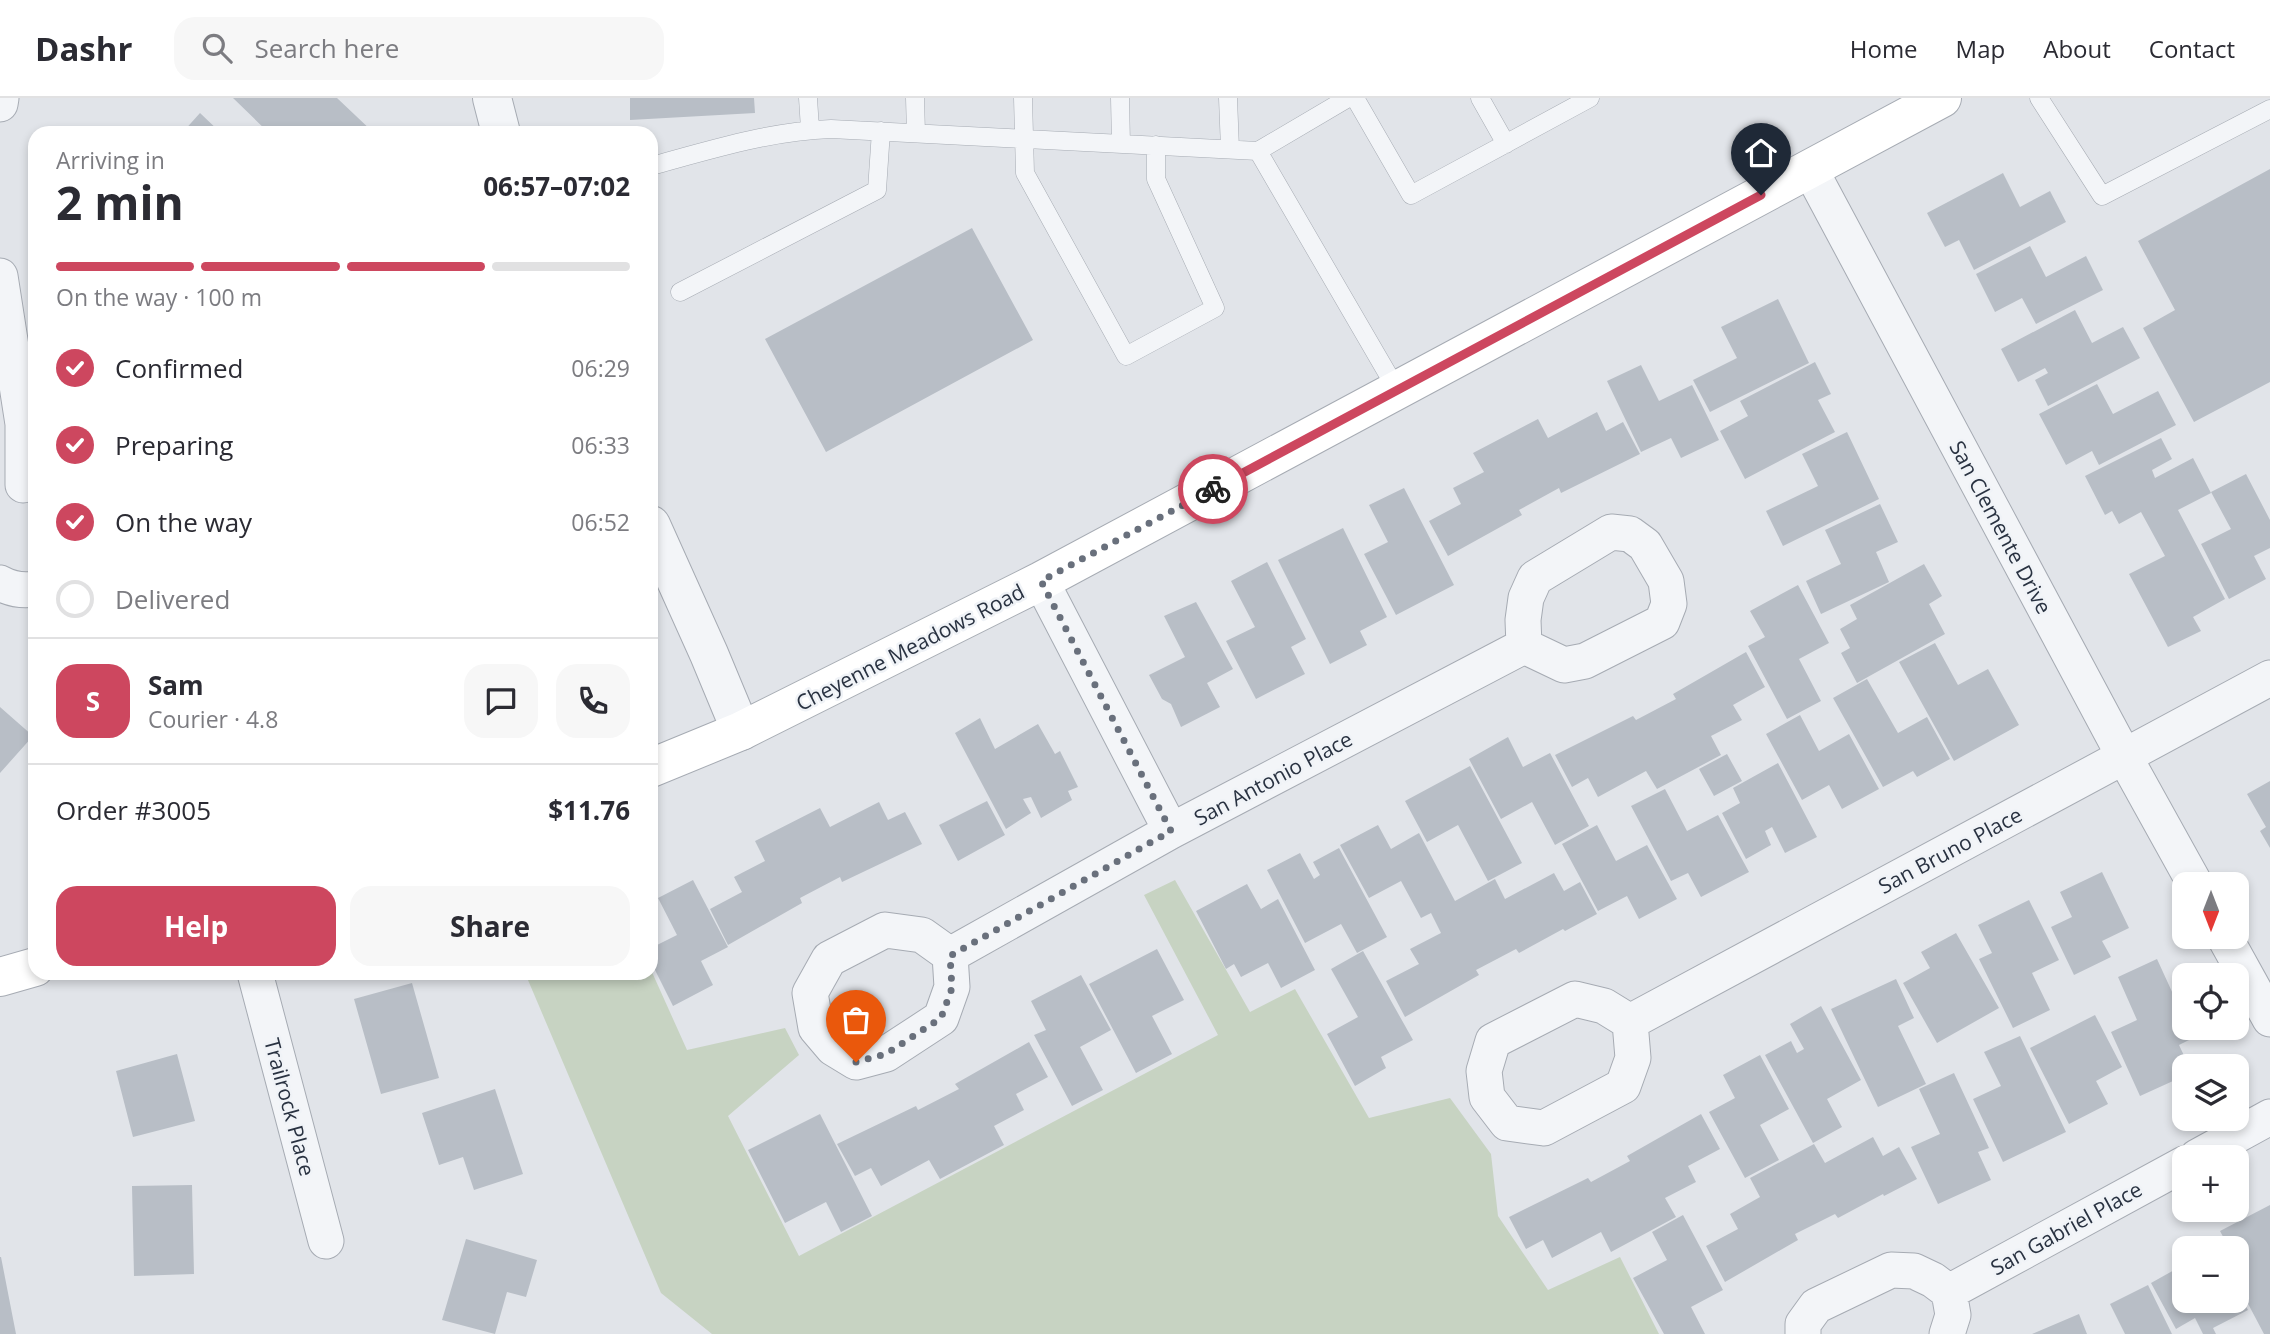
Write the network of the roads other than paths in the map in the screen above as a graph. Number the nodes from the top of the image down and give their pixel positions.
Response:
1 (1, 98) edge
2 (492, 98) edge
3 (808, 98) edge
4 (915, 98) edge
5 (1023, 98) edge
6 (1120, 98) edge
7 (1228, 98) edge
8 (1355, 98) edge
9 (1480, 98) edge
10 (1590, 98) edge
11 (1942, 98) edge
12 (2039, 98) edge
13 (1339, 100) edge
14 (0, 104) edge
15 (2270, 109) edge
16 (498, 126) edge
17 (810, 130) junction
18 (881, 131) junction
19 (916, 133) junction
20 (1026, 139) junction
21 (1121, 144) junction
22 (1506, 144) junction
23 (1156, 145) junction
24 (1230, 149) junction
25 (1258, 151) junction
26 (658, 164) edge
27 (1810, 169) junction
28 (0, 276) edge
29 (680, 292) dead end
30 (1397, 390) junction
31 (19, 488) edge
32 (658, 541) edge
33 (1041, 581) junction
34 (0, 583) edge
35 (28, 590) edge
36 (1524, 646) dead end
37 (2270, 678) edge
38 (741, 731) junction
39 (2124, 756) junction
40 (658, 765) edge
41 (1171, 831) junction
42 (2188, 872) edge
43 (2231, 949) edge
44 (950, 956) dead end
45 (28, 969) edge
46 (0, 977) edge
47 (257, 980) edge
48 (2270, 1019) edge
49 (1630, 1022) dead end
50 (2270, 1117) edge
51 (2219, 1145) edge
52 (2172, 1171) edge
53 (326, 1241) dead end
54 (1949, 1292) junction
55 (1803, 1334) edge
56 (1947, 1334) edge

1 - 14 street
2 - 16 street
3 - 17 lane
4 - 19 lane
5 - 20 lane
6 - 21 lane
7 - 24 lane
8 - 22 lane
9 - 22 lane
10 - 22 lane
11 - 27 main road, Cheyenne Meadows Road
12 - 15 lane
13 - 25 lane
17 - 18 lane
17 - 26 lane
18 - 19 lane
18 - 29 lane
19 - 20 lane
20 - 21 lane
20 - 23 lane
21 - 23 lane
23 - 24 lane
24 - 25 lane
25 - 30 lane
27 - 30 main road, Cheyenne Meadows Road
27 - 39 street, San Clemente Drive
28 - 31 street
30 - 33 main road, Cheyenne Meadows Road
32 - 38 street
33 - 38 main road, Cheyenne Meadows Road
33 - 41 street
34 - 35 street
36 - 41 street, San Antonio Place
37 - 39 street, San Bruno Place
38 - 40 main road, Cheyenne Meadows Road
39 - 42 street, San Clemente Drive
39 - 49 street, San Bruno Place
41 - 44 street, San Antonio Place
43 - 48 street
45 - 46 main road
47 - 53 street, Trailrock Place
50 - 51 street
52 - 54 street, San Gabriel Place
54 - 55 street
54 - 56 street

